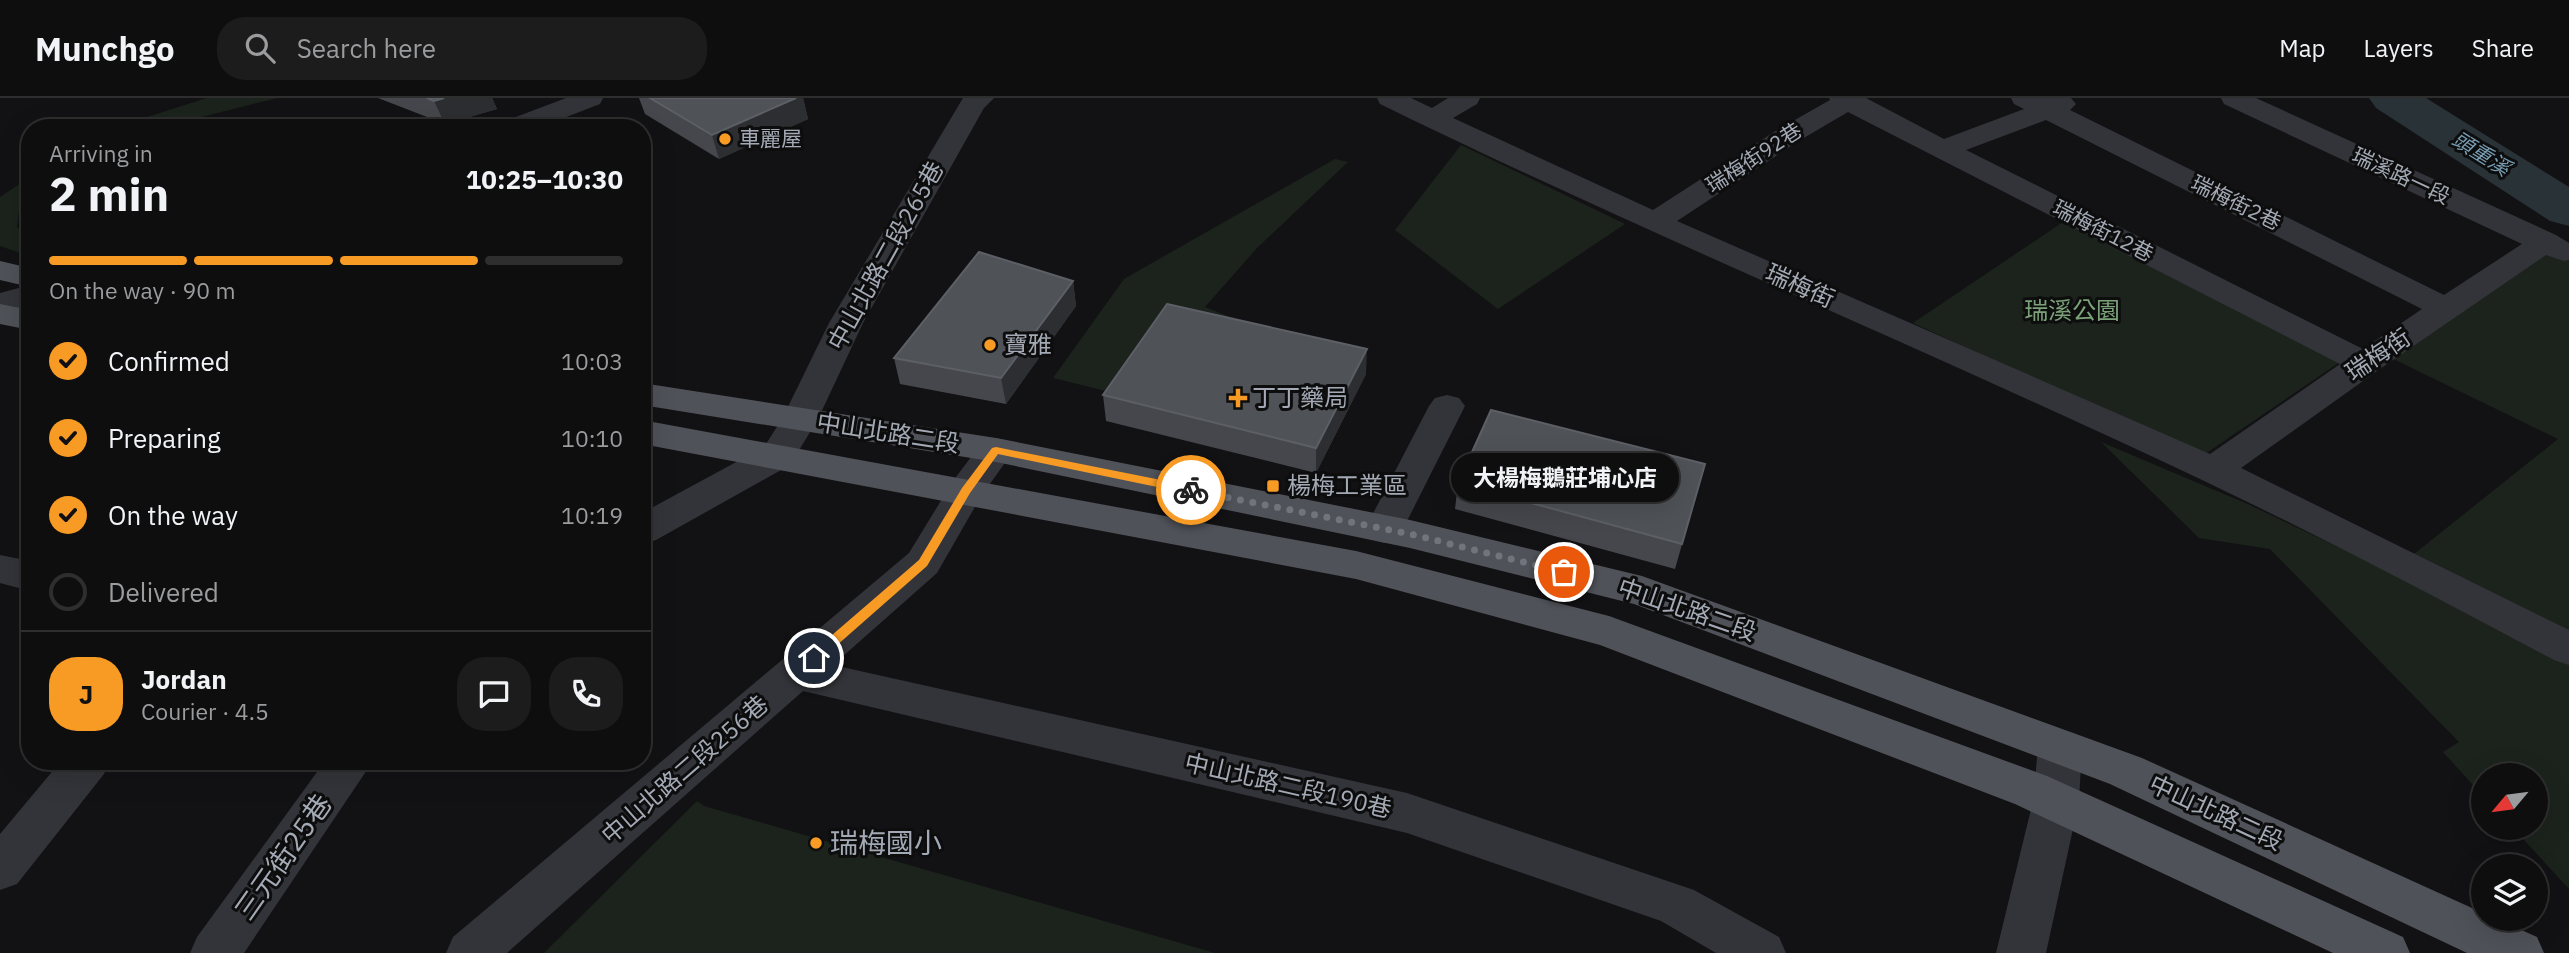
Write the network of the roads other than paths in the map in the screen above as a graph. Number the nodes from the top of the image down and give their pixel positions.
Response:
1 (590, 98) edge
2 (981, 98) edge
3 (1390, 98) edge
4 (1467, 98) edge
5 (2077, 98) edge
6 (2234, 98) edge
7 (1847, 99) edge
8 (2036, 104) edge
9 (536, 119) edge
10 (1432, 119) junction
11 (1942, 149) junction
12 (1656, 222) junction
13 (2557, 248) edge
14 (0, 270) edge
15 (21, 276) edge
16 (21, 297) edge
17 (0, 303) edge
18 (2447, 309) junction
19 (0, 314) edge
20 (21, 318) edge
21 (2365, 363) junction
22 (651, 395) edge
23 (1447, 407) dead end
24 (800, 419) junction
25 (651, 434) edge
26 (996, 450) junction
27 (777, 456) junction
28 (2213, 470) junction
29 (966, 490) junction
30 (651, 525) edge
31 (1384, 529) junction
32 (0, 569) edge
33 (21, 574) edge
34 (2569, 649) edge
35 (796, 674) junction
36 (2060, 747) junction
37 (81, 770) edge
38 (345, 770) edge
39 (2056, 801) junction
40 (0, 869) edge
41 (215, 953) edge
42 (471, 953) edge
43 (1761, 953) edge
44 (2021, 953) edge
45 (2385, 953) edge
46 (2519, 953) edge

1 - 9 street
2 - 24 street, 中山北路二段265巷
3 - 10 street, 瑞梅街
4 - 10 street
5 - 8 street
6 - 13 street, 瑞溪路一段
7 - 11 street, 瑞梅街12巷
7 - 12 street, 瑞梅街92巷
8 - 11 street
8 - 18 street, 瑞梅街2巷
10 - 12 street, 瑞梅街
11 - 21 street, 瑞梅街12巷
12 - 28 street, 瑞梅街
13 - 18 street, 瑞梅街
14 - 15 main road
16 - 17 street
18 - 21 street, 瑞梅街
19 - 20 main road
21 - 28 street, 瑞梅街
22 - 24 main road, 中山北路二段
23 - 31 street
24 - 26 main road, 中山北路二段
24 - 27 street, 中山北路二段265巷
25 - 27 main road, 中山北路二段
26 - 29 street, 中山北路二段256巷
26 - 31 main road, 中山北路二段
27 - 29 main road, 中山北路二段
27 - 30 street
28 - 34 street, 瑞梅街
29 - 35 street, 中山北路二段256巷
29 - 39 main road, 中山北路二段
31 - 36 main road, 中山北路二段
32 - 33 street
35 - 42 street, 中山北路二段256巷
35 - 43 street, 中山北路二段190巷
36 - 39 street
36 - 46 main road, 中山北路二段
37 - 40 street
38 - 41 street, 三元街25巷
39 - 44 street
39 - 45 main road, 中山北路二段

